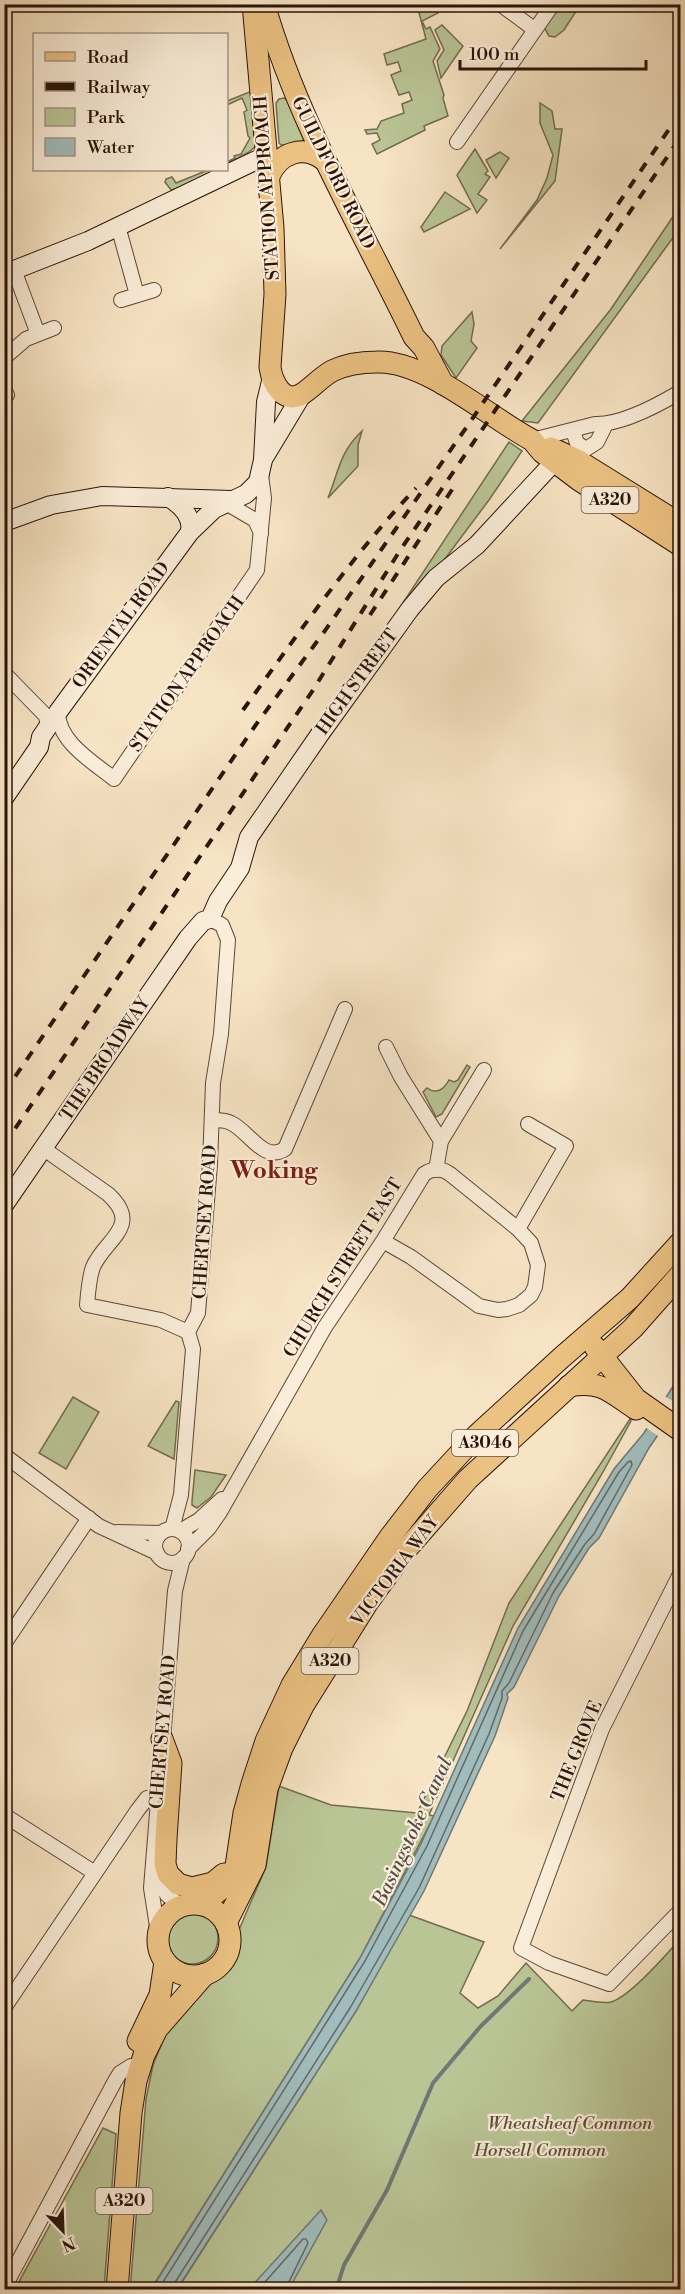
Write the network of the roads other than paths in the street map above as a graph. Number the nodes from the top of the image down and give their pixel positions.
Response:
1 (500, 4) edge
2 (552, 4) edge
3 (257, 11) edge
4 (534, 29) junction
5 (290, 84) junction
6 (261, 101) junction
7 (457, 142) dead end
8 (324, 160) junction
9 (268, 165) junction
10 (118, 226) junction
11 (9, 272) edge
12 (154, 290) dead end
13 (137, 295) junction
14 (122, 300) dead end
15 (54, 328) dead end
16 (38, 334) junction
17 (414, 337) junction
18 (4, 358) edge
19 (394, 362) junction
20 (272, 377) junction
21 (443, 384) junction
22 (681, 392) edge
23 (303, 393) junction
24 (606, 424) junction
25 (573, 431) junction
26 (546, 454) junction
27 (262, 468) junction
28 (168, 497) junction
29 (229, 502) junction
30 (4, 522) edge
31 (681, 525) edge
32 (190, 532) junction
33 (261, 533) junction
34 (681, 545) edge
35 (4, 673) edge
36 (53, 720) junction
37 (69, 742) junction
38 (39, 747) junction
39 (4, 798) edge
40 (210, 919) junction
41 (345, 1010) dead end
42 (386, 1047) dead end
43 (484, 1070) dead end
44 (212, 1120) junction
45 (528, 1124) dead end
46 (441, 1141) junction
47 (44, 1149) junction
48 (436, 1170) junction
49 (4, 1205) edge
50 (518, 1229) junction
51 (383, 1241) junction
52 (681, 1244) edge
53 (681, 1275) edge
54 (633, 1328) junction
55 (188, 1332) junction
56 (590, 1354) junction
57 (622, 1379) junction
58 (569, 1386) junction
59 (643, 1411) junction
60 (675, 1430) edge
61 (4, 1455) edge
62 (230, 1491) junction
63 (89, 1518) junction
64 (171, 1531) junction
65 (114, 1532) junction
66 (390, 1537) joint
67 (186, 1553) junction
68 (161, 1556) junction
69 (681, 1574) edge
70 (175, 1591) junction
71 (6, 1639) edge
72 (162, 1739) junction
73 (158, 1797) junction
74 (4, 1815) edge
75 (237, 1856) junction
76 (95, 1873) junction
77 (153, 1873) junction
78 (203, 1905) junction
79 (181, 1906) junction
80 (681, 1911) edge
81 (226, 1923) junction
82 (158, 1934) junction
83 (165, 1962) junction
84 (205, 1974) junction
85 (4, 2008) edge
86 (127, 2079) junction
87 (4, 2288) edge
88 (117, 2289) edge

1 - 4 street
2 - 4 street
3 - 5 main road, GUILDFORD ROAD
3 - 6 main road, STATION APPROACH
4 - 7 street
5 - 6 main road
5 - 8 main road, GUILDFORD ROAD
6 - 9 main road, STATION APPROACH
8 - 9 main road
8 - 17 main road, GUILDFORD ROAD
9 - 10 street
9 - 20 main road, STATION APPROACH
10 - 11 street
10 - 13 street
11 - 16 street
12 - 13 street
13 - 14 street
15 - 16 street
16 - 18 street
17 - 19 main road
17 - 21 main road, GUILDFORD ROAD
19 - 21 main road, A320
19 - 23 main road, A320
20 - 23 main road
20 - 27 street, STATION APPROACH
21 - 26 main road, GUILDFORD ROAD / A320
22 - 24 street
23 - 27 street
24 - 25 street
24 - 25 street
25 - 26 street
26 - 31 main road, GUILDFORD ROAD / A320
26 - 34 main road, GUILDFORD ROAD / A320
26 - 40 street, HIGH STREET
27 - 29 street, ORIENTAL ROAD
27 - 33 street, STATION APPROACH
28 - 29 street
28 - 30 street
28 - 32 street
29 - 32 street, ORIENTAL ROAD
29 - 33 street
32 - 36 street, ORIENTAL ROAD
33 - 37 street, STATION APPROACH
35 - 36 street
36 - 37 street
36 - 38 street, ORIENTAL ROAD
37 - 38 street
38 - 39 street, ORIENTAL ROAD
40 - 44 street, CHERTSEY ROAD
40 - 47 street, THE BROADWAY
41 - 44 street
42 - 46 street
43 - 46 street
44 - 55 street, CHERTSEY ROAD
45 - 50 street
46 - 48 street
47 - 49 street, THE BROADWAY
47 - 55 street
48 - 50 street
48 - 51 street, CHURCH STREET EAST
50 - 51 street
51 - 62 street, CHURCH STREET EAST
52 - 56 main road, VICTORIA WAY / A320
53 - 54 main road, VICTORIA WAY / A320
54 - 56 main road, VICTORIA WAY / A320
54 - 57 main road, A320
55 - 64 street, CHERTSEY ROAD
56 - 57 main road
56 - 58 main road, VICTORIA WAY / A320
56 - 59 main road
56 - 66 main road, VICTORIA WAY / A3046
57 - 59 main road
58 - 59 main road
58 - 81 main road, VICTORIA WAY / A320
59 - 60 main road
61 - 63 street
62 - 64 street, CHURCH STREET EAST
62 - 67 street, CHURCH STREET EAST
63 - 65 street
63 - 71 street
64 - 65 street
64 - 67 street
64 - 68 street
65 - 68 street
66 - 75 main road, VICTORIA WAY / A320
67 - 68 street
67 - 70 street, CHERTSEY ROAD
68 - 70 street, CHERTSEY ROAD
69 - 80 street, THE GROVE
70 - 72 street, CHERTSEY ROAD
72 - 73 street, CHERTSEY ROAD
72 - 75 main road
73 - 76 street
73 - 77 street, CHERTSEY ROAD
74 - 76 street
75 - 78 main road, VICTORIA WAY / A320
76 - 85 street
77 - 79 street
77 - 82 street, CHERTSEY ROAD
78 - 79 main road
78 - 81 main road
79 - 82 main road
81 - 84 main road, A320
82 - 83 main road, A320
83 - 84 main road
83 - 86 main road, A320
84 - 86 main road, A320
86 - 87 street
86 - 88 main road, A320

